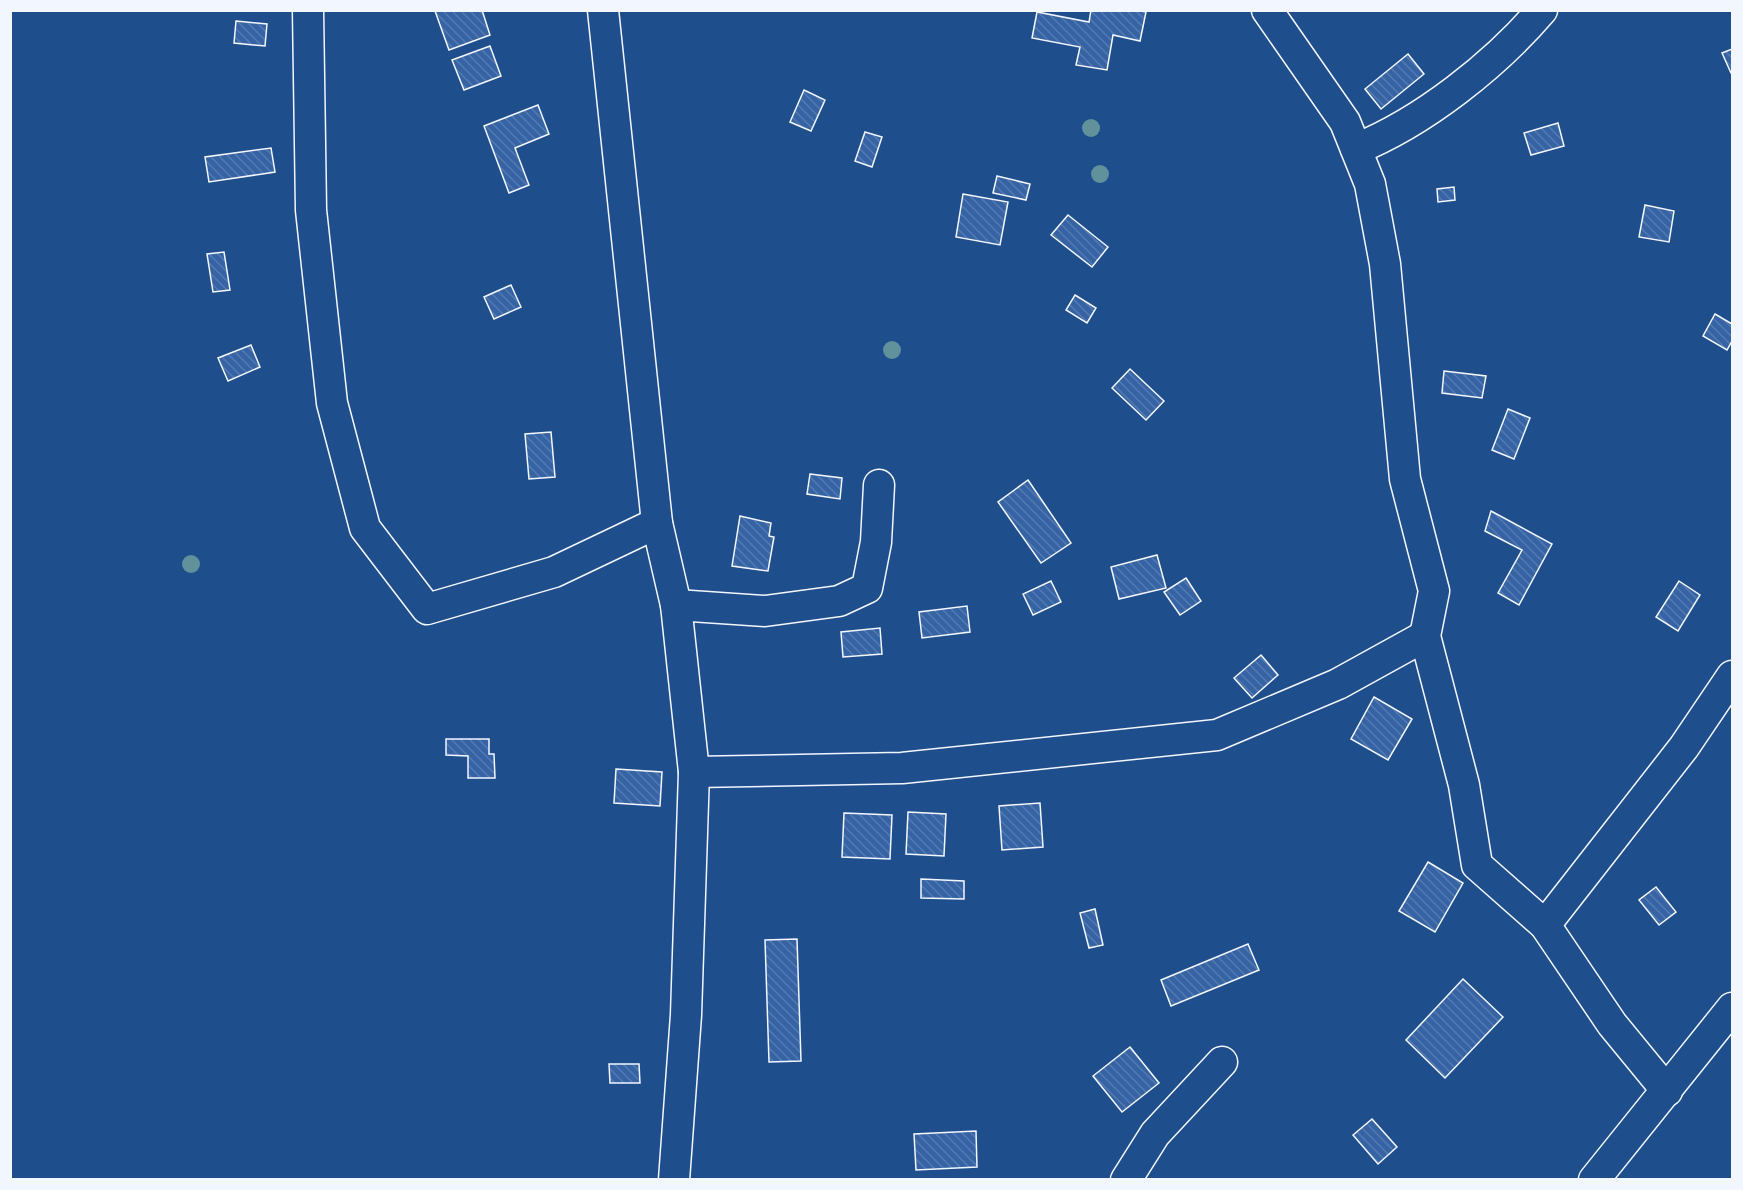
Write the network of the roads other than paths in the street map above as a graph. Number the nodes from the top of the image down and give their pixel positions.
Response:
1 (308, 10) edge
2 (603, 10) edge
3 (1267, 10) edge
4 (1542, 10) edge
5 (1356, 149) junction
6 (879, 485) dead end
7 (657, 523) junction
8 (676, 604) junction
9 (1425, 636) junction
10 (1732, 676) edge
11 (694, 772) junction
12 (1545, 925) junction
13 (1732, 1008) edge
14 (1222, 1062) dead end
15 (1667, 1091) junction
16 (674, 1179) edge
17 (1126, 1179) edge
18 (1594, 1179) edge

1 - 7 street
2 - 7 street
3 - 5 street
4 - 5 street
5 - 9 street
6 - 8 street
7 - 8 street
8 - 11 street
9 - 11 street
9 - 12 street
10 - 12 street
11 - 16 street
12 - 15 street
13 - 15 street
14 - 17 street
15 - 18 street

